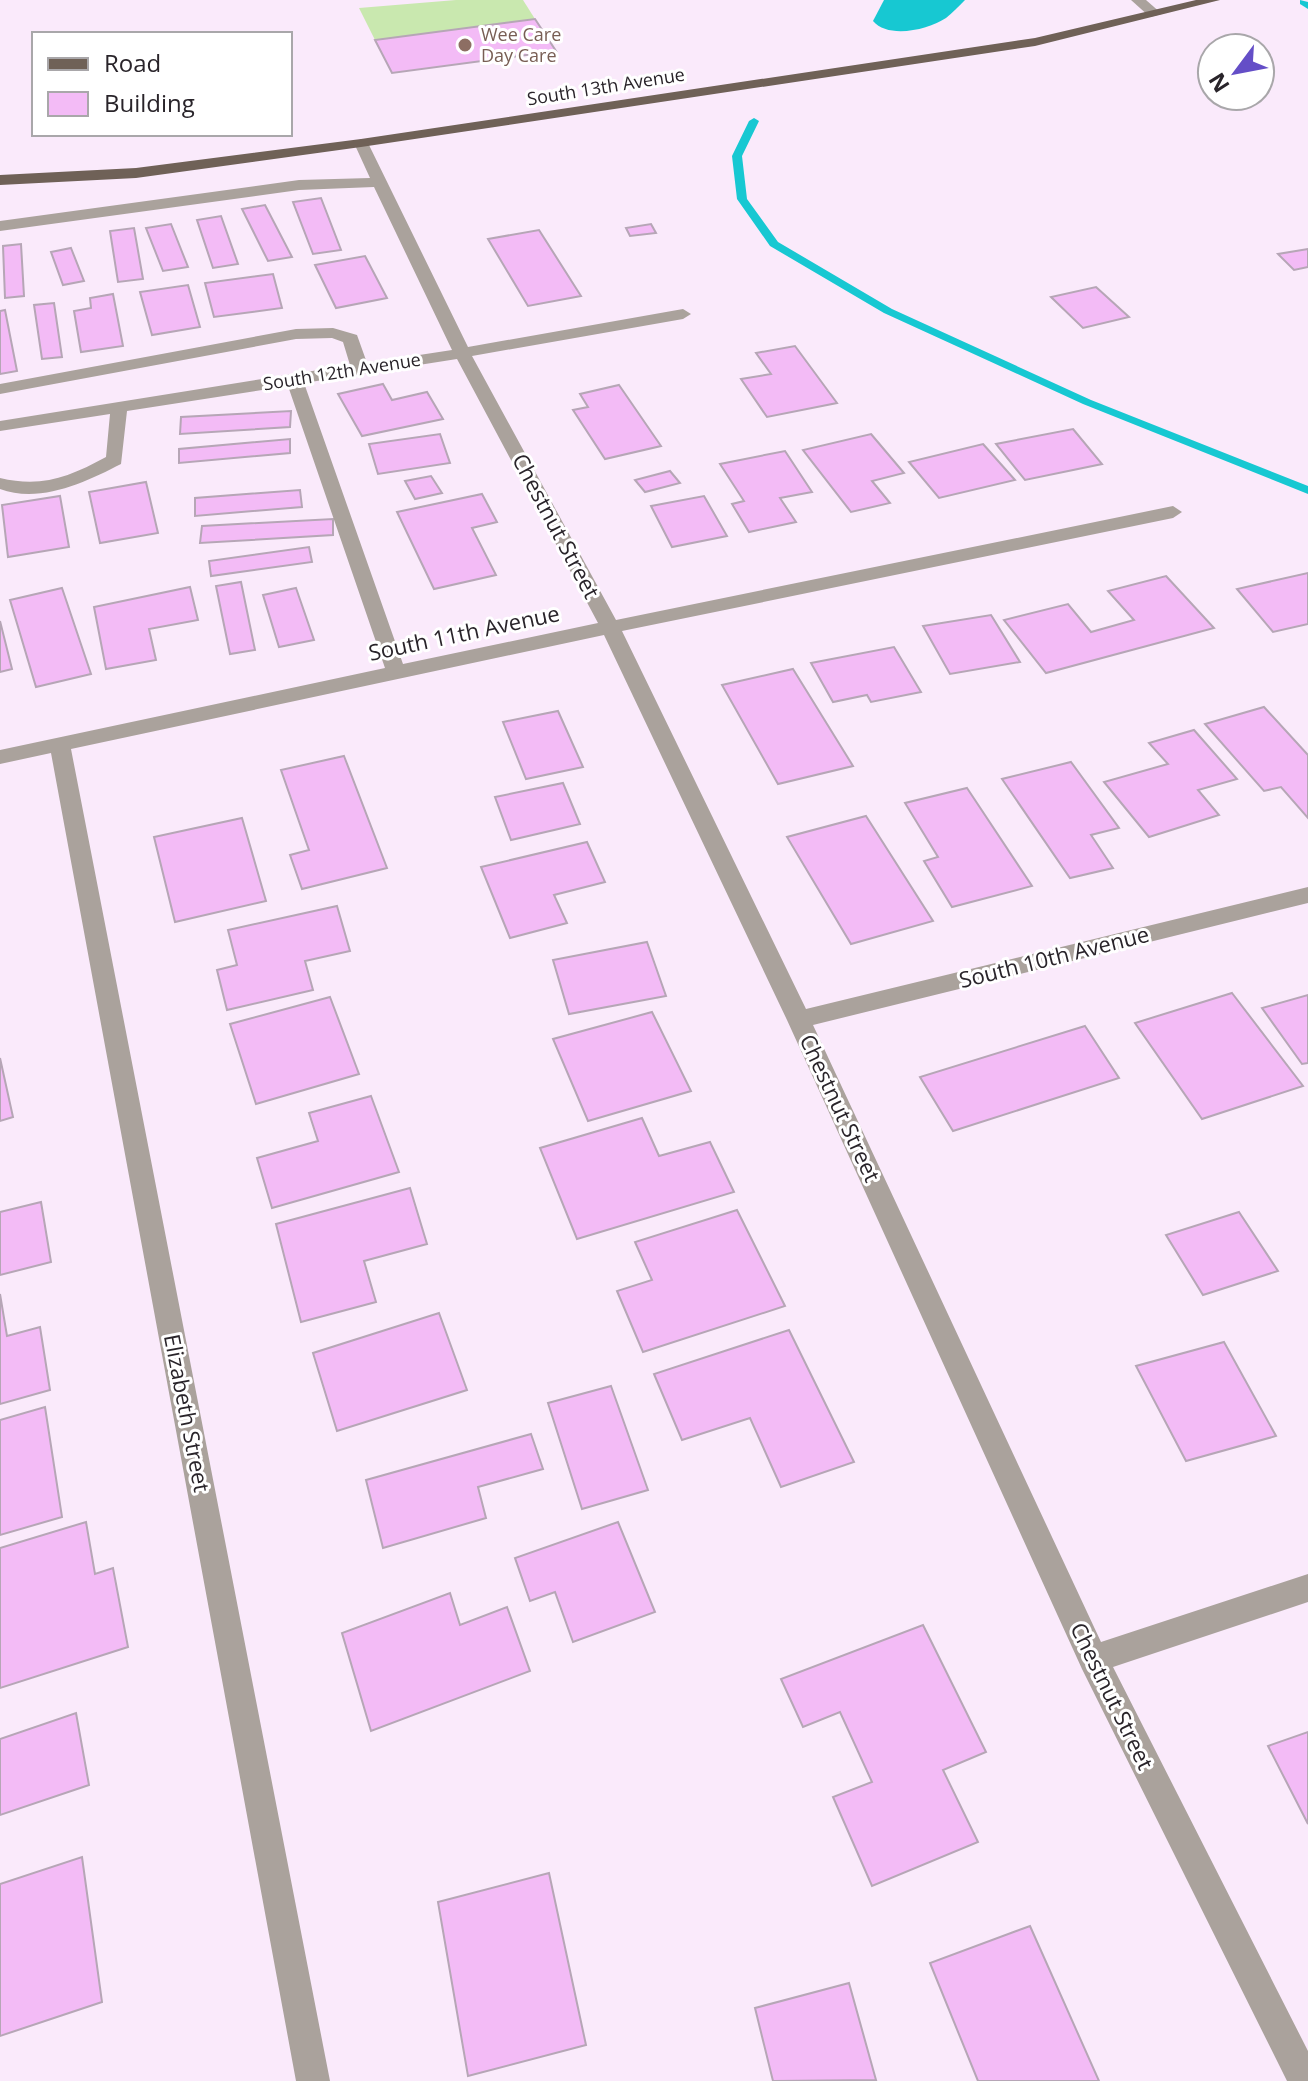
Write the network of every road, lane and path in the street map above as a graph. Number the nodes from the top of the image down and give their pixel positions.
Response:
1 (1138, 0) edge
2 (1213, 0) edge
3 (1155, 14) junction
4 (361, 143) junction
5 (0, 180) edge
6 (380, 182) junction
7 (0, 226) edge
8 (683, 314) dead end
9 (462, 353) junction
10 (360, 369) junction
11 (294, 379) junction
12 (0, 389) edge
13 (119, 407) junction
14 (0, 426) edge
15 (0, 483) edge
16 (1173, 512) dead end
17 (610, 627) junction
18 (396, 672) junction
19 (60, 744) junction
20 (0, 757) edge
21 (1308, 895) edge
22 (799, 1020) junction
23 (1308, 1588) edge
24 (1093, 1659) junction
25 (313, 2081) edge
26 (1305, 2081) edge

1 - 3 street
2 - 3 main road, South 13th Avenue
3 - 4 main road, South 13th Avenue
4 - 5 main road, South 13th Avenue
4 - 6 street, Chestnut Street
6 - 7 street
6 - 9 street, Chestnut Street
8 - 9 street, South 12th Avenue
9 - 10 street, South 12th Avenue
9 - 17 street, Chestnut Street
10 - 11 street, South 12th Avenue
10 - 12 street
11 - 13 street, South 12th Avenue
11 - 18 street
13 - 14 street, South 12th Avenue
13 - 15 street
16 - 17 street, South 11th Avenue
17 - 18 street, South 11th Avenue
17 - 22 street, Chestnut Street
18 - 19 street, South 11th Avenue
19 - 20 street, South 11th Avenue
19 - 25 street, Elizabeth Street
21 - 22 street, South 10th Avenue
22 - 24 street, Chestnut Street
23 - 24 street
24 - 26 street, Chestnut Street

